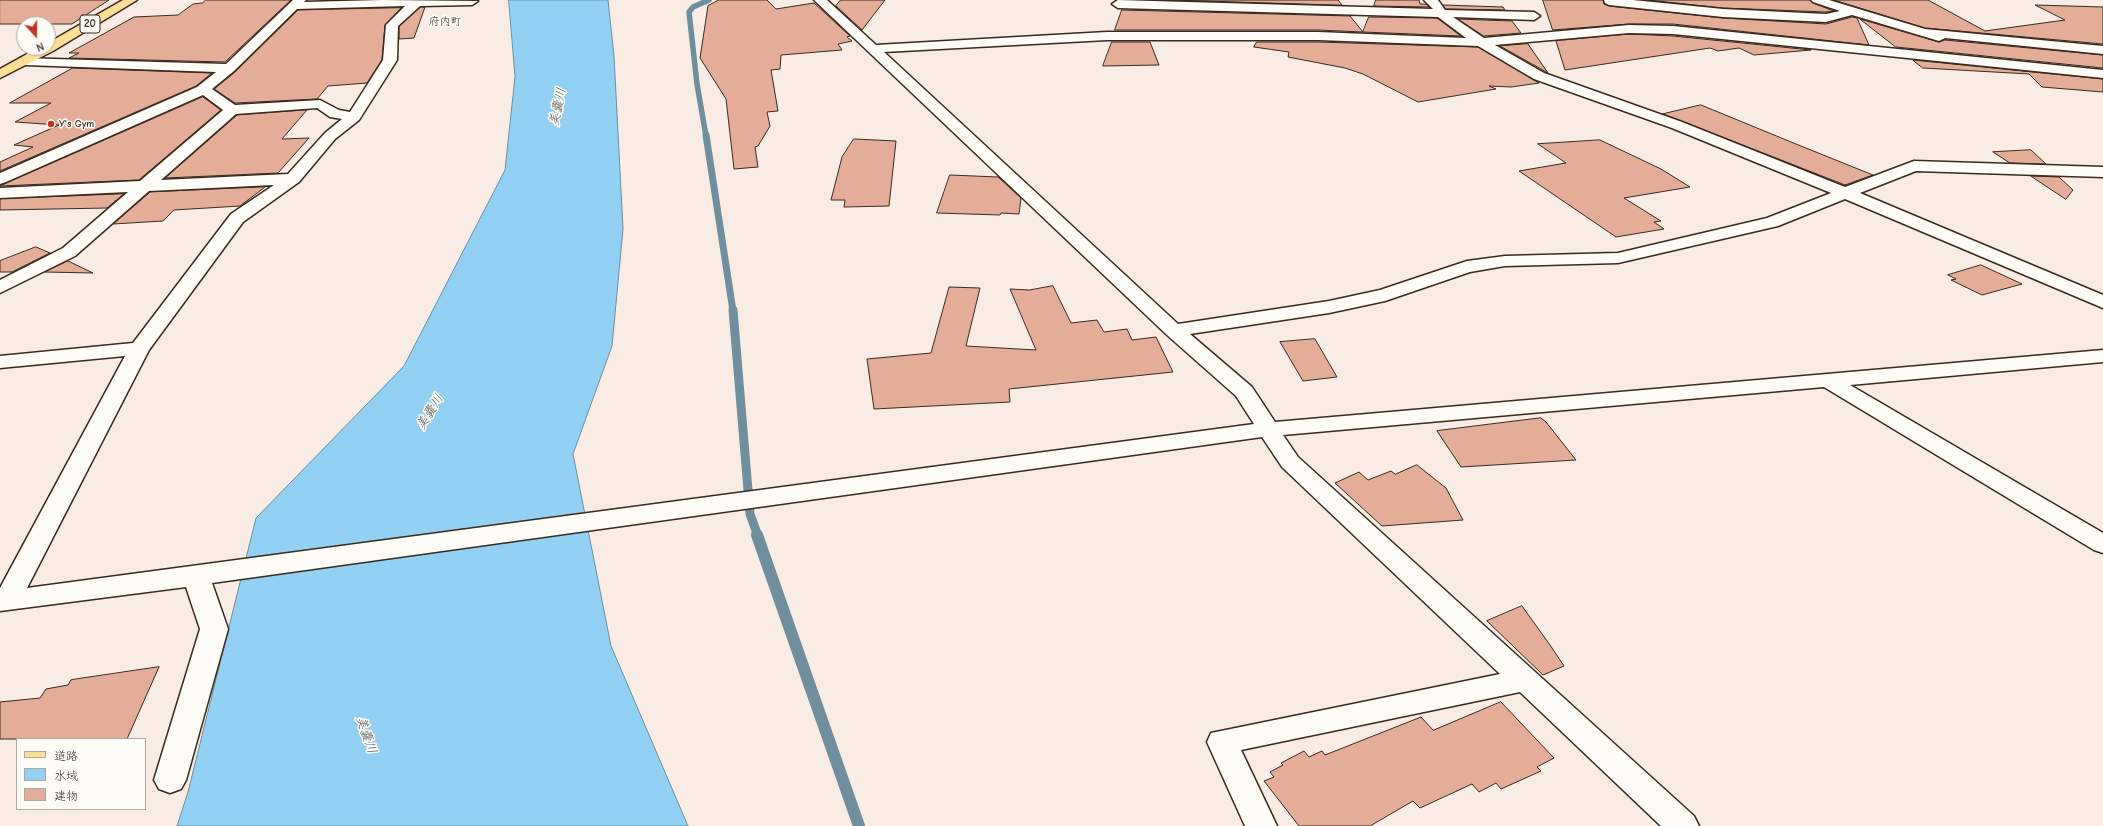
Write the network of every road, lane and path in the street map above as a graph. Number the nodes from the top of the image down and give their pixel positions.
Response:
1 (131, 0) edge
2 (820, 0) edge
3 (1430, 0) edge
4 (1817, 0) edge
5 (472, 1) edge
6 (417, 2) junction
7 (1117, 2) edge
8 (297, 3) edge
9 (1609, 5) edge
10 (1314, 6) edge
11 (1852, 11) junction
12 (1443, 14) junction
13 (1534, 16) dead end
14 (1622, 17) dead end
15 (1673, 30) junction
16 (1926, 32) junction
17 (1108, 36) junction
18 (1318, 36) junction
19 (1481, 42) junction
20 (56, 43) edge
21 (874, 49) junction
22 (2103, 50) edge
23 (34, 56) edge
24 (1973, 60) junction
25 (25, 61) junction
26 (229, 68) junction
27 (2081, 72) junction
28 (0, 74) edge
29 (2103, 74) edge
30 (2103, 86) edge
31 (202, 90) junction
32 (232, 110) junction
33 (354, 117) junction
34 (2103, 172) edge
35 (0, 179) edge
36 (293, 179) junction
37 (146, 185) junction
38 (0, 193) edge
39 (1845, 193) junction
40 (0, 287) edge
41 (2103, 302) edge
42 (1174, 331) junction
43 (139, 349) junction
44 (2103, 356) edge
45 (0, 362) edge
46 (1829, 382) junction
47 (1270, 429) junction
48 (2103, 544) edge
49 (196, 576) junction
50 (3, 600) edge
51 (1524, 680) junction
52 (170, 780) dead end
53 (1261, 826) edge
54 (1683, 826) edge

1 - 20 main road, 20
2 - 21 street
3 - 12 street
4 - 11 street
5 - 6 street
6 - 8 street
6 - 33 street
7 - 10 street
7 - 17 street
8 - 26 street
9 - 11 street
10 - 12 street
10 - 18 street
11 - 16 street
12 - 13 street
12 - 19 street
14 - 15 street
15 - 19 street
15 - 24 street
16 - 22 street
16 - 24 street
17 - 18 street
17 - 21 street
18 - 19 street
19 - 39 street
21 - 42 street
23 - 25 main road, 20
24 - 27 street
25 - 26 street
25 - 28 main road, 20
26 - 31 street
27 - 29 street
27 - 30 street
31 - 32 street
31 - 35 street
32 - 33 street
32 - 37 street
33 - 36 street
34 - 39 street
36 - 37 street
36 - 43 street
37 - 38 street
37 - 40 street
39 - 41 street
39 - 42 street
42 - 47 street
43 - 45 street
43 - 50 street
44 - 46 street
46 - 47 street
46 - 48 street
47 - 49 street
47 - 51 street
49 - 50 street
49 - 52 street
51 - 53 street
51 - 54 street

